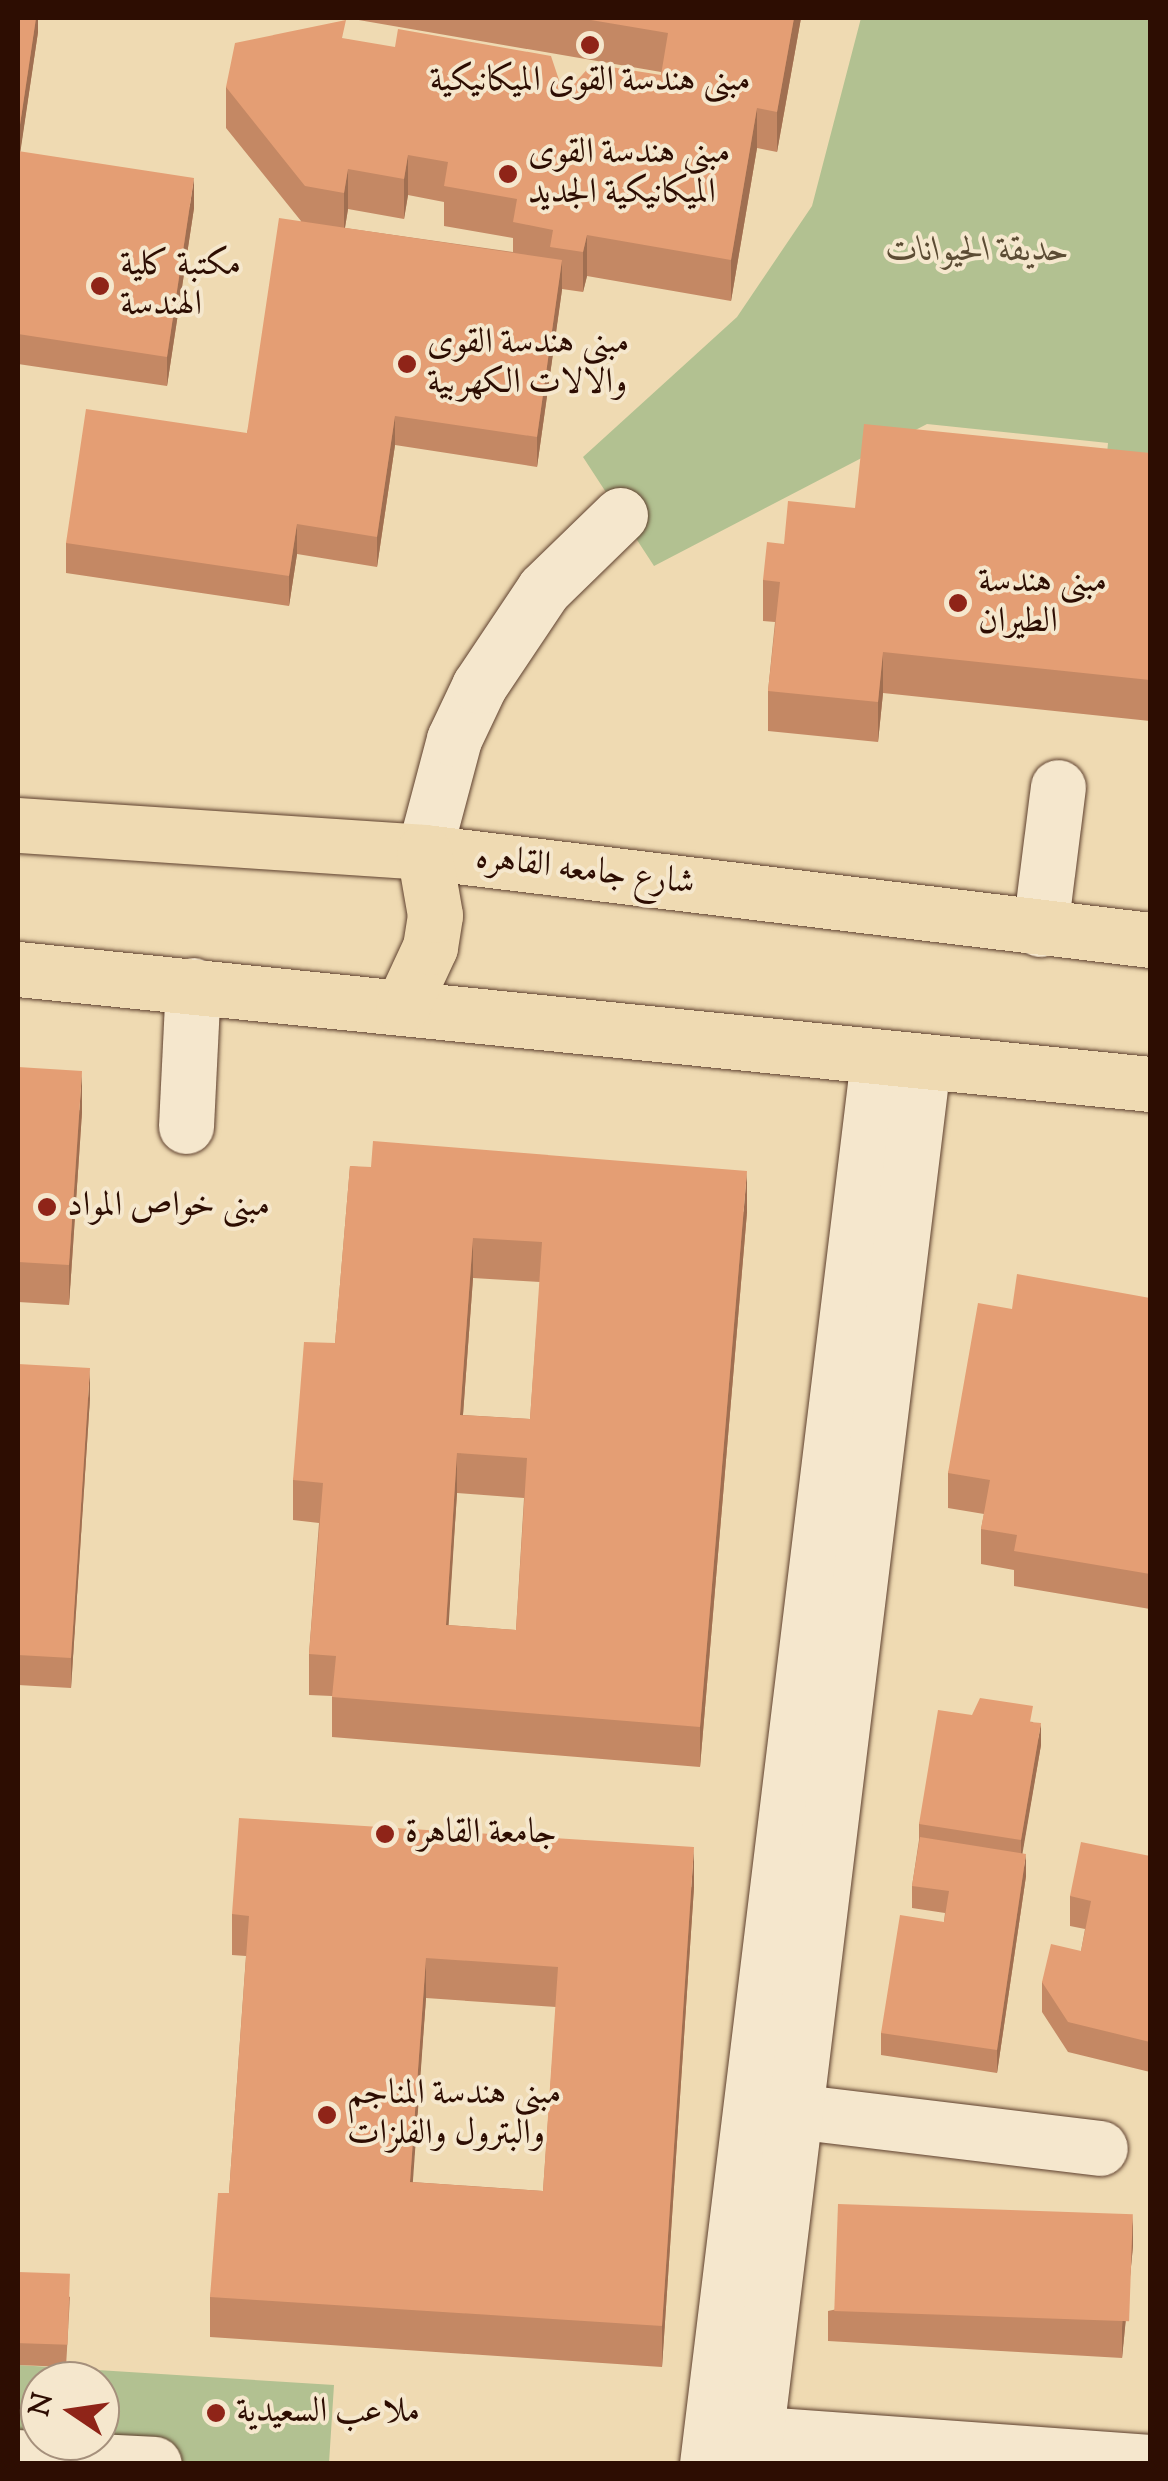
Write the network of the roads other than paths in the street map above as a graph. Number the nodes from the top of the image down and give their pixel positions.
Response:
1 (620, 515) dead end
2 (1058, 786) dead end
3 (18, 825) edge
4 (424, 852) junction
5 (1040, 928) junction
6 (1150, 940) edge
7 (18, 969) edge
8 (193, 985) junction
9 (403, 1005) junction
10 (900, 1062) junction
11 (1150, 1084) edge
12 (186, 1126) dead end
13 (794, 2111) junction
14 (1100, 2148) dead end
15 (731, 2448) edge
16 (18, 2457) edge
17 (1150, 2462) edge
18 (154, 2464) edge

1 - 4 lane
2 - 5 lane
3 - 4 main road, شارع جامعه القاهره
4 - 5 main road, شارع جامعه القاهره
4 - 9 main road
5 - 6 main road, شارع جامعه القاهره
7 - 8 main road
8 - 9 main road
8 - 12 lane
9 - 10 main road
10 - 11 main road
10 - 13 lane
10 - 15 lane
13 - 14 lane
13 - 15 lane
15 - 17 lane
16 - 18 lane

